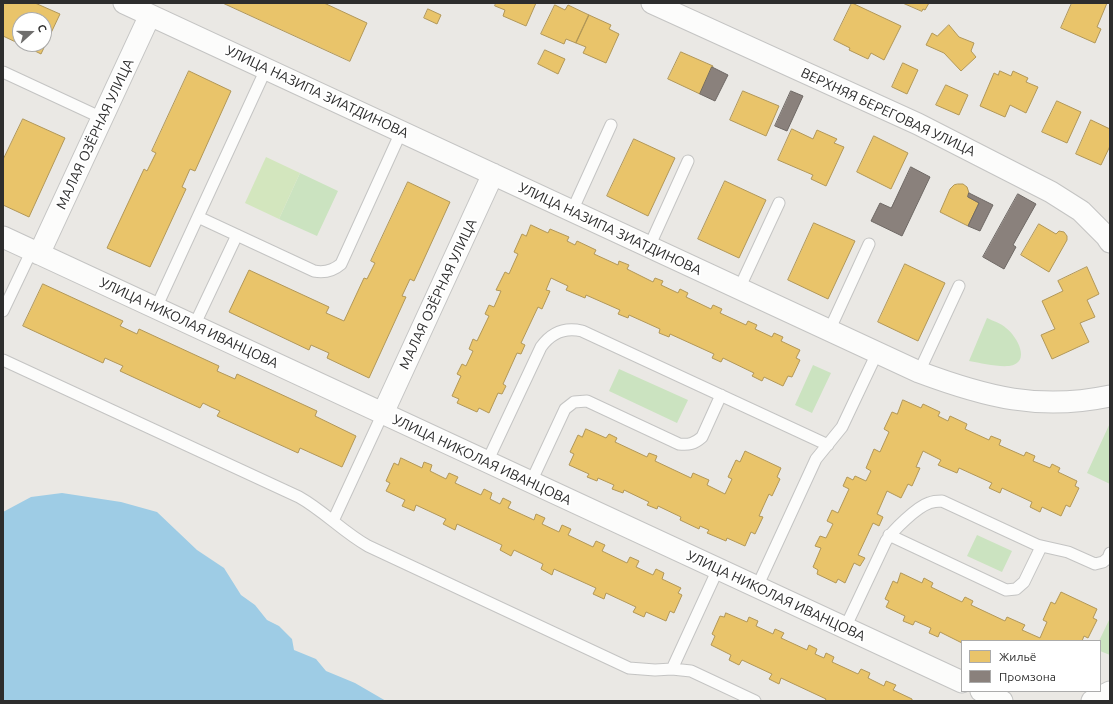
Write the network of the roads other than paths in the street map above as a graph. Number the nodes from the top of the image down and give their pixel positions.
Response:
1 (124, 3) edge
2 (658, 4) edge
3 (150, 15) junction
4 (266, 69) junction
5 (3, 72) edge
6 (102, 118) junction
7 (611, 125) dead end
8 (401, 132) junction
9 (688, 161) dead end
10 (493, 174) junction
11 (779, 203) dead end
12 (572, 211) junction
13 (198, 217) junction
14 (236, 235) junction
15 (3, 237) edge
16 (1110, 242) edge
17 (869, 244) dead end
18 (649, 247) junction
19 (36, 252) junction
20 (959, 286) dead end
21 (739, 289) junction
22 (156, 308) junction
23 (3, 311) edge
24 (194, 326) junction
25 (829, 331) junction
26 (877, 353) junction
27 (3, 360) edge
28 (919, 372) junction
29 (721, 395) junction
30 (1110, 396) edge
31 (383, 413) junction
32 (828, 445) junction
33 (488, 462) junction
34 (531, 482) junction
35 (333, 522) junction
36 (889, 535) junction
37 (1041, 547) junction
38 (1110, 553) edge
39 (718, 569) junction
40 (757, 587) junction
41 (845, 628) junction
42 (672, 669) junction
43 (961, 682) edge
44 (983, 692) edge
45 (1110, 692) edge
46 (755, 701) edge
47 (1002, 701) edge
48 (1092, 701) edge

1 - 3 street, УЛИЦА НАЗИПА ЗИАТДИНОВА
2 - 16 street, ВЕРХНЯЯ БЕРЕГОВАЯ УЛИЦА
3 - 4 street, УЛИЦА НАЗИПА ЗИАТДИНОВА
3 - 6 street, МАЛАЯ ОЗЁРНАЯ УЛИЦА
4 - 8 street, УЛИЦА НАЗИПА ЗИАТДИНОВА
4 - 13 lane
5 - 6 lane
6 - 19 street, МАЛАЯ ОЗЁРНАЯ УЛИЦА
7 - 12 lane
8 - 10 street, УЛИЦА НАЗИПА ЗИАТДИНОВА
8 - 14 lane
9 - 18 lane
10 - 12 street, УЛИЦА НАЗИПА ЗИАТДИНОВА
10 - 31 street, МАЛАЯ ОЗЁРНАЯ УЛИЦА
11 - 21 lane
12 - 18 street, УЛИЦА НАЗИПА ЗИАТДИНОВА
13 - 14 lane
13 - 22 lane
14 - 24 lane
15 - 19 street, УЛИЦА НИКОЛАЯ ИВАНЦОВА
17 - 25 lane
18 - 21 street, УЛИЦА НАЗИПА ЗИАТДИНОВА
19 - 22 street, УЛИЦА НИКОЛАЯ ИВАНЦОВА
19 - 23 lane
20 - 28 lane
21 - 25 street, УЛИЦА НАЗИПА ЗИАТДИНОВА
22 - 24 street, УЛИЦА НИКОЛАЯ ИВАНЦОВА
24 - 31 street, УЛИЦА НИКОЛАЯ ИВАНЦОВА
25 - 26 street, УЛИЦА НАЗИПА ЗИАТДИНОВА
26 - 28 street, УЛИЦА НАЗИПА ЗИАТДИНОВА
26 - 32 lane
27 - 35 lane
28 - 30 street, УЛИЦА НАЗИПА ЗИАТДИНОВА
29 - 32 lane
29 - 33 lane
29 - 34 lane
31 - 33 street, УЛИЦА НИКОЛАЯ ИВАНЦОВА
31 - 35 lane
32 - 40 lane
33 - 34 street, УЛИЦА НИКОЛАЯ ИВАНЦОВА
34 - 39 street, УЛИЦА НИКОЛАЯ ИВАНЦОВА
35 - 42 lane
36 - 37 lane
36 - 37 lane
36 - 41 lane
37 - 38 lane
39 - 40 street, УЛИЦА НИКОЛАЯ ИВАНЦОВА
39 - 42 lane
40 - 41 street, УЛИЦА НИКОЛАЯ ИВАНЦОВА
41 - 43 street, УЛИЦА НИКОЛАЯ ИВАНЦОВА
42 - 46 lane
44 - 47 street
45 - 48 street

